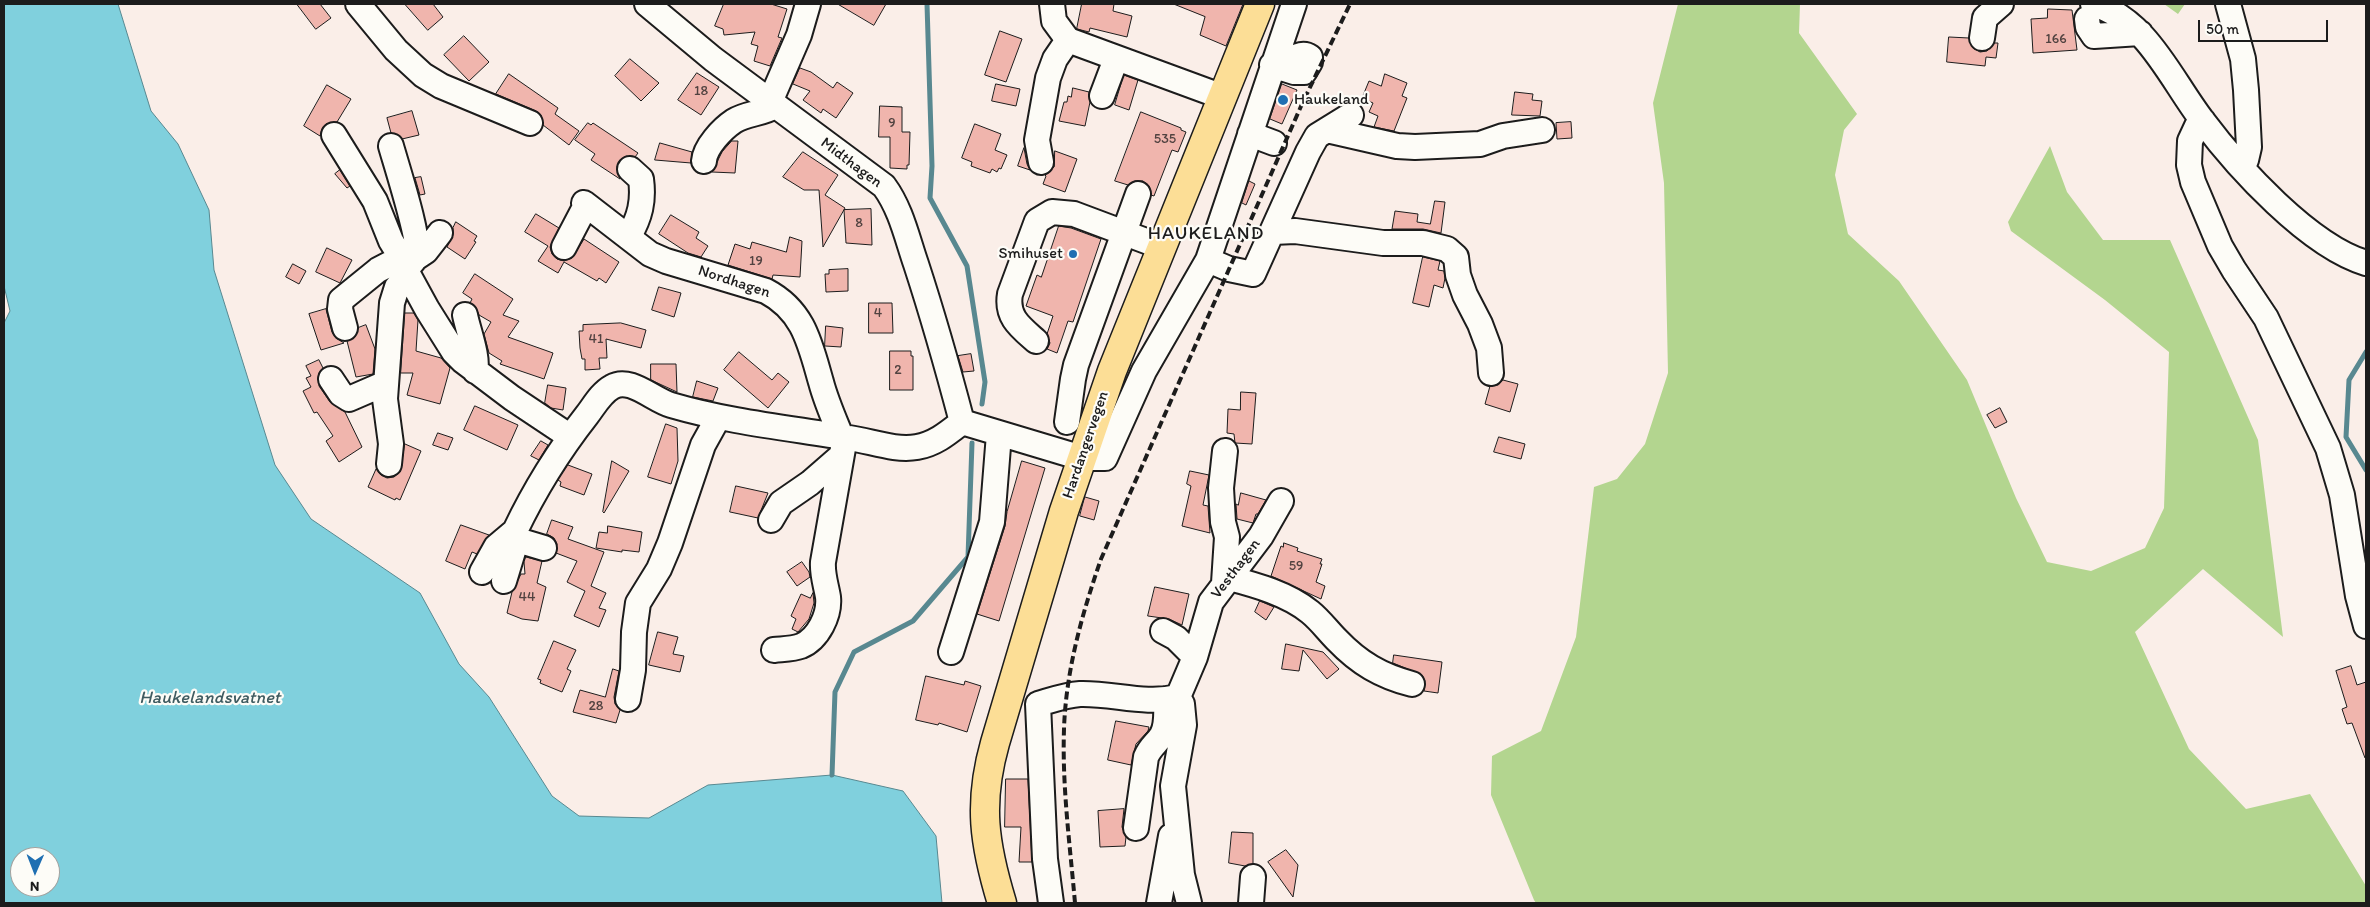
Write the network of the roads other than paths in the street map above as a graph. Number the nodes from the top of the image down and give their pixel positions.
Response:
1 (358, 4) edge
2 (647, 4) edge
3 (808, 4) edge
4 (1052, 4) edge
5 (1260, 4) edge
6 (1294, 4) edge
7 (1999, 4) edge
8 (2228, 4) edge
9 (2090, 11) edge
10 (1982, 38) dead end
11 (1068, 40) junction
12 (1116, 59) junction
13 (1102, 96) dead end
14 (1223, 97) junction
15 (773, 104) junction
16 (1352, 115) dead end
17 (2203, 121) junction
18 (530, 123) dead end
19 (1327, 130) junction
20 (1542, 130) dead end
21 (1250, 134) junction
22 (334, 135) dead end
23 (1274, 142) dead end
24 (391, 146) dead end
25 (704, 161) dead end
26 (1041, 162) dead end
27 (2241, 165) junction
28 (630, 169) dead end
29 (1138, 194) dead end
30 (1123, 232) junction
31 (1273, 232) junction
32 (440, 233) dead end
33 (628, 236) junction
34 (1162, 246) junction
35 (564, 247) dead end
36 (1208, 260) junction
37 (406, 263) junction
38 (2366, 263) edge
39 (465, 315) dead end
40 (345, 328) dead end
41 (1036, 341) dead end
42 (476, 371) junction
43 (1491, 373) dead end
44 (331, 379) dead end
45 (386, 383) junction
46 (718, 418) junction
47 (962, 422) junction
48 (1068, 422) dead end
49 (999, 434) junction
50 (569, 436) junction
51 (842, 443) junction
52 (1225, 451) dead end
53 (1082, 458) junction
54 (389, 464) dead end
55 (1281, 501) dead end
56 (771, 520) dead end
57 (515, 535) junction
58 (544, 548) dead end
59 (482, 572) dead end
60 (504, 581) dead end
61 (1226, 581) junction
62 (2366, 626) edge
63 (1163, 631) dead end
64 (774, 650) dead end
65 (951, 652) dead end
66 (1195, 657) junction
67 (1412, 684) dead end
68 (1172, 698) junction
69 (628, 699) dead end
70 (1176, 820) junction
71 (1136, 828) dead end
72 (1253, 877) dead end
73 (1185, 900) edge
74 (1002, 903) edge
75 (1051, 903) edge
76 (1159, 903) edge
77 (1251, 903) edge

1 - 18 street
2 - 15 street, Midthagen
3 - 15 street
4 - 11 street
5 - 14 main road, Hardangervegen
6 - 21 street
7 - 10 street
8 - 27 street
9 - 17 street
11 - 12 street
11 - 26 street
12 - 13 street
12 - 14 street
14 - 34 main road, Hardangervegen
15 - 25 street
15 - 47 street, Midthagen
16 - 19 street
17 - 27 street
17 - 62 street
19 - 20 street
19 - 31 street
21 - 23 street
21 - 36 street
22 - 37 street
24 - 37 street
27 - 38 street
28 - 33 street
29 - 30 street
30 - 34 street
30 - 41 street
30 - 48 street
31 - 36 street
31 - 43 street
32 - 37 street
33 - 35 street, Nordhagen
33 - 51 street, Nordhagen
34 - 53 main road, Hardangervegen
36 - 53 street
37 - 40 street
37 - 42 street
37 - 45 street
39 - 42 street
42 - 50 street
44 - 45 street
45 - 54 street
46 - 50 street
46 - 51 street
46 - 69 street
47 - 49 street
47 - 51 street
49 - 53 street
49 - 65 street
50 - 57 street
51 - 56 street
51 - 64 street
52 - 61 street
53 - 74 main road, Hardangervegen
55 - 61 street, Vesthagen
57 - 58 street
57 - 59 street
57 - 60 street
61 - 66 street, Vesthagen
61 - 67 street
63 - 66 street
66 - 68 street, Vesthagen
68 - 70 street
68 - 71 street, Vesthagen
68 - 75 street
70 - 73 street
70 - 76 street
72 - 77 street

